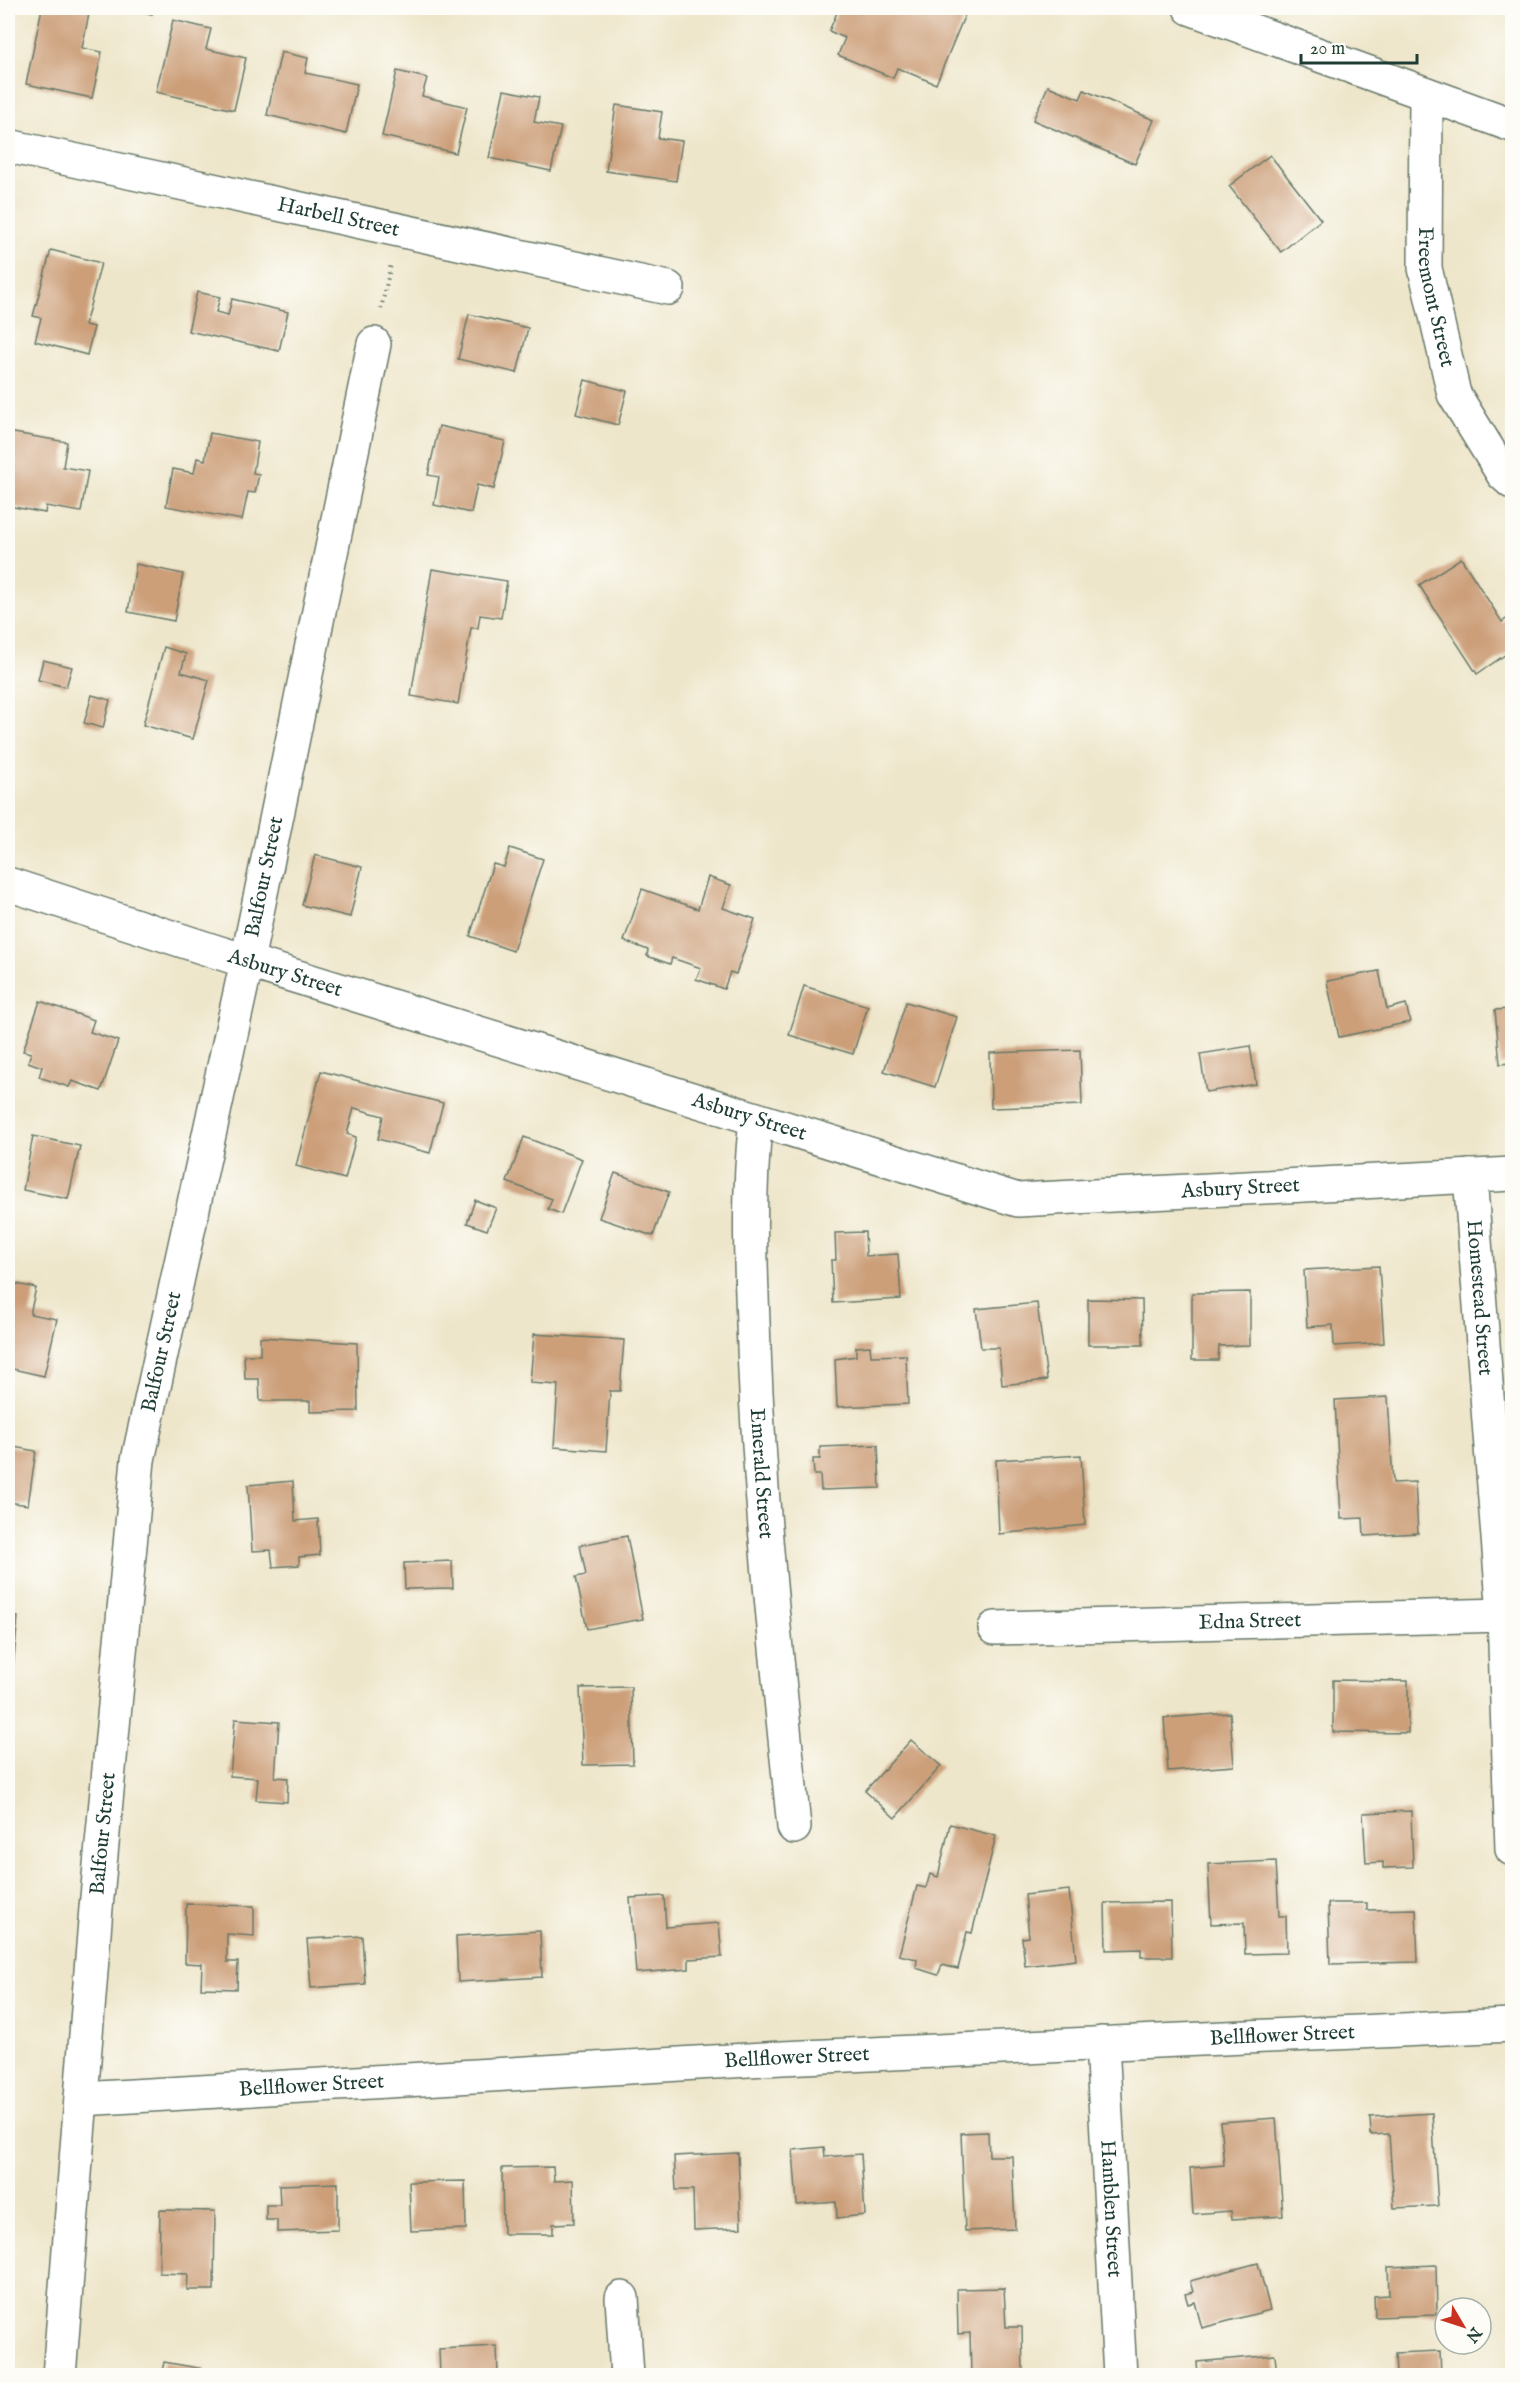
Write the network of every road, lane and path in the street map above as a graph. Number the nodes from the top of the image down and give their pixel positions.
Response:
1 (1190, 8) edge
2 (1426, 94) junction
3 (1512, 125) edge
4 (8, 146) edge
5 (398, 231) junction
6 (668, 288) dead end
7 (374, 344) joint
8 (1512, 482) edge
9 (8, 884) edge
10 (247, 961) junction
11 (756, 1120) junction
12 (1512, 1174) edge
13 (1470, 1176) junction
14 (1504, 1615) junction
15 (995, 1628) dead end
16 (794, 1827) dead end
17 (1512, 1849) edge
18 (1512, 2025) edge
19 (1102, 2043) junction
20 (81, 2099) junction
21 (622, 2298) dead end
22 (59, 2376) edge
23 (627, 2376) edge
24 (1120, 2376) edge

1 - 2 street
2 - 3 street
2 - 8 street, Freemont Street
4 - 5 street, Harbell Street
5 - 6 street, Harbell Street
5 - 7 path
7 - 10 street, Balfour Street
9 - 10 street, Asbury Street
10 - 11 street, Asbury Street
10 - 20 street, Balfour Street
11 - 13 street, Asbury Street
11 - 16 street, Emerald Street
12 - 13 street, Asbury Street
13 - 14 street, Homestead Street
14 - 15 street, Edna Street
14 - 17 street, Homestead Street
18 - 19 street, Bellflower Street
19 - 20 street, Bellflower Street
19 - 24 street, Hamblen Street
20 - 22 street, Balfour Street
21 - 23 street

